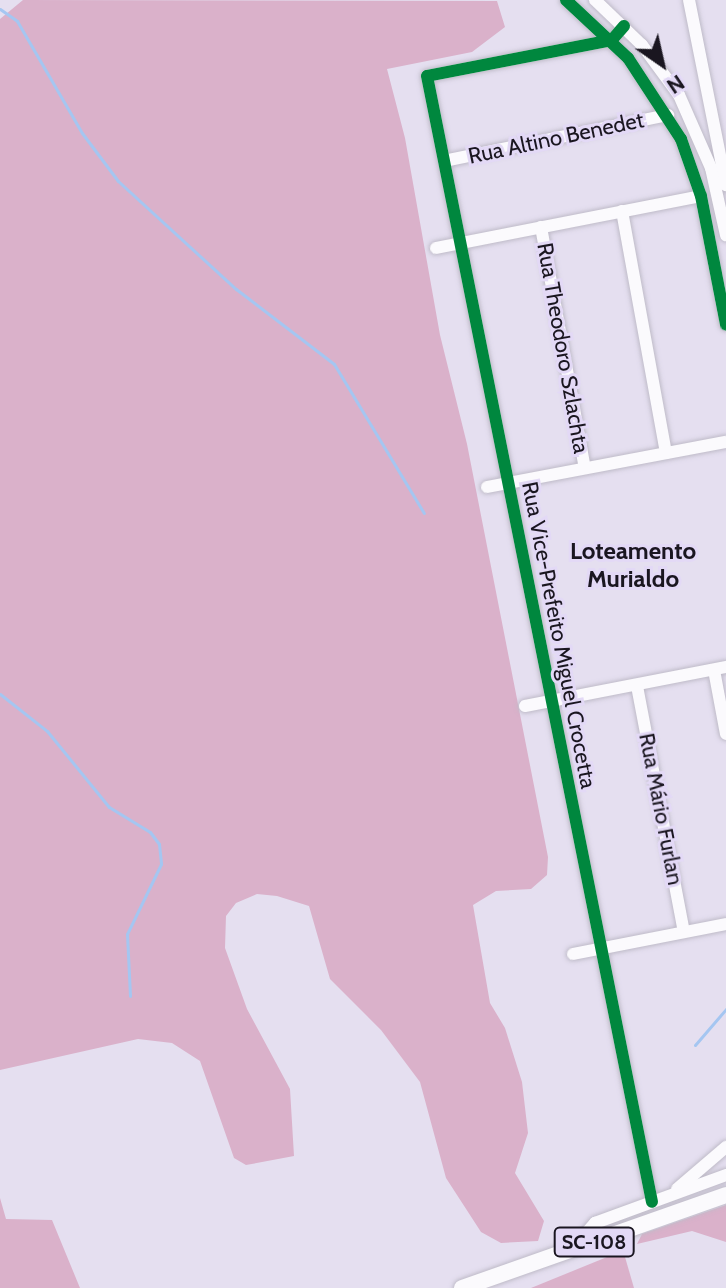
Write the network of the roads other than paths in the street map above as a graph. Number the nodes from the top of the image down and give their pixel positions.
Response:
1 (566, 0) edge
2 (595, 0) edge
3 (689, 0) edge
4 (624, 26) junction
5 (612, 40) junction
6 (668, 115) junction
7 (722, 146) edge
8 (444, 161) junction
9 (726, 185) edge
10 (701, 196) junction
11 (622, 211) junction
12 (541, 227) junction
13 (726, 235) edge
14 (460, 243) junction
15 (436, 248) dead end
16 (726, 325) edge
17 (726, 442) edge
18 (666, 453) junction
19 (585, 468) junction
20 (508, 483) junction
21 (487, 487) dead end
22 (720, 669) edge
23 (637, 686) junction
24 (552, 701) junction
25 (525, 706) dead end
26 (726, 734) edge
27 (726, 924) edge
28 (684, 932) junction
29 (601, 948) junction
30 (573, 954) dead end
31 (726, 1147) edge
32 (726, 1166) edge
33 (726, 1175) edge
34 (709, 1181) junction
35 (726, 1195) edge
36 (668, 1196) junction
37 (652, 1202) junction
38 (588, 1244) junction
39 (462, 1288) edge

1 - 5 street
2 - 4 street
3 - 7 street
4 - 5 street
4 - 13 street
5 - 6 street
5 - 8 street, Rua Vice-Prefeito Miguel Crocetta
6 - 8 street, Rua Altino Benedet
6 - 10 street
7 - 9 street
8 - 14 street, Rua Vice-Prefeito Miguel Crocetta
10 - 11 street
10 - 16 street
11 - 12 street
11 - 18 street
12 - 14 street
12 - 19 street, Rua Theodoro Szlachta
14 - 15 street
14 - 20 street, Rua Vice-Prefeito Miguel Crocetta
17 - 18 street
18 - 19 street
19 - 20 street
20 - 21 street
20 - 24 street, Rua Vice-Prefeito Miguel Crocetta
22 - 23 street
22 - 26 street
23 - 24 street
23 - 28 street, Rua Mário Furlan
24 - 25 street
24 - 29 street, Rua Vice-Prefeito Miguel Crocetta
27 - 28 street
28 - 29 street
29 - 30 street
29 - 37 street, Rua Vice-Prefeito Miguel Crocetta
31 - 36 street
32 - 34 street
33 - 34 street
34 - 36 street
35 - 38 main road, SC-108
36 - 37 street
37 - 38 street
38 - 39 main road, SC-108

